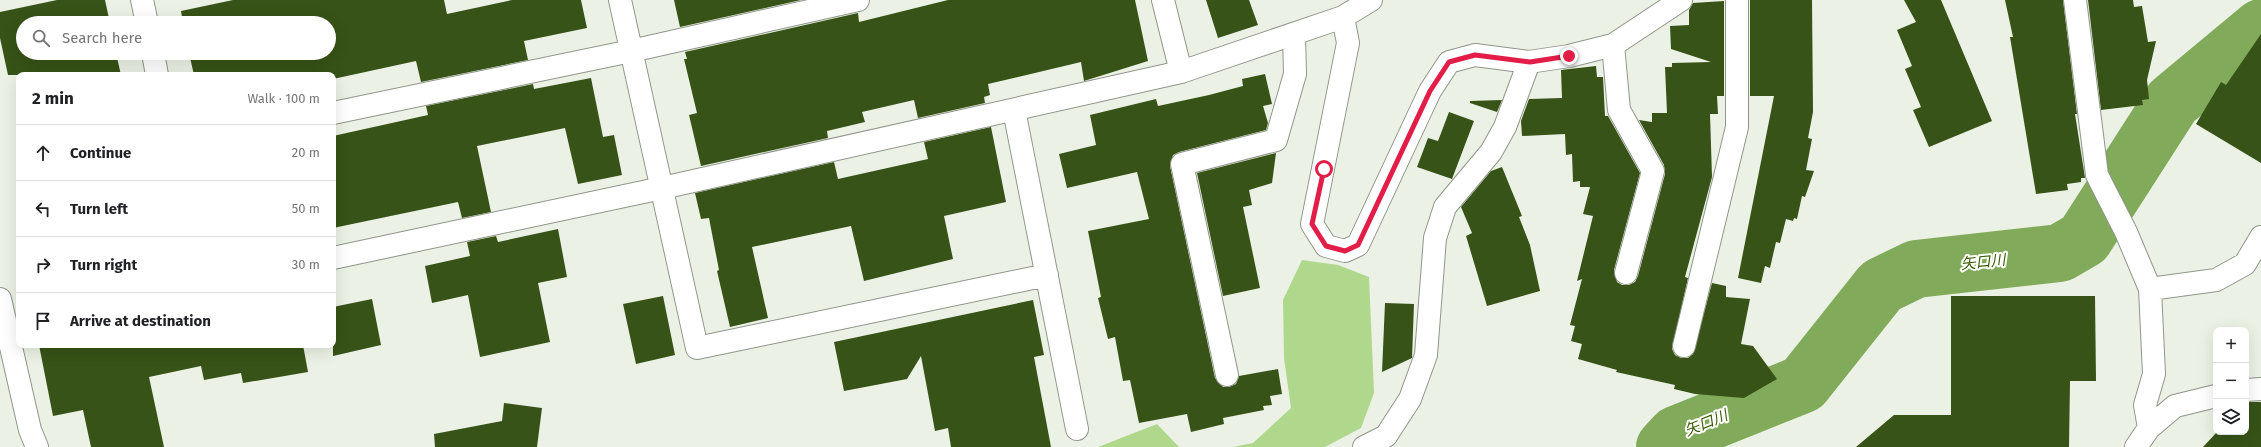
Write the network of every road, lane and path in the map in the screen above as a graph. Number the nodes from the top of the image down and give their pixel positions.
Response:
1 (142, 0) edge
2 (620, 0) edge
3 (858, 0) edge
4 (1163, 0) edge
5 (1371, 0) edge
6 (1680, 0) edge
7 (1737, 0) edge
8 (2075, 0) edge
9 (145, 16) edge
10 (1343, 18) junction
11 (1294, 34) junction
12 (1613, 45) junction
13 (631, 51) junction
14 (154, 60) edge
15 (1530, 62) junction
16 (156, 72) edge
17 (1181, 72) junction
18 (1014, 110) junction
19 (336, 112) edge
20 (662, 188) junction
21 (2261, 237) edge
22 (336, 257) edge
23 (1626, 274) dead end
24 (1048, 275) junction
25 (2150, 288) junction
26 (0, 299) edge
27 (1684, 346) dead end
28 (1227, 374) dead end
29 (2261, 389) edge
30 (2249, 390) edge
31 (2213, 397) edge
32 (2149, 428) junction
33 (1077, 429) dead end
34 (37, 447) edge
35 (1364, 447) edge
36 (2136, 447) edge

1 - 9 street
2 - 13 street
3 - 13 street
4 - 17 street
5 - 10 street
6 - 12 street
7 - 27 street
8 - 25 street
10 - 11 street
10 - 15 street
11 - 17 street
11 - 28 street
12 - 15 street
12 - 23 street
13 - 19 street
13 - 20 street
14 - 16 street
15 - 35 street
17 - 18 street
18 - 20 street
18 - 24 street
20 - 22 street
20 - 24 street
21 - 25 street
24 - 33 street
25 - 32 street
26 - 34 street
29 - 30 street
31 - 32 street
32 - 36 street

